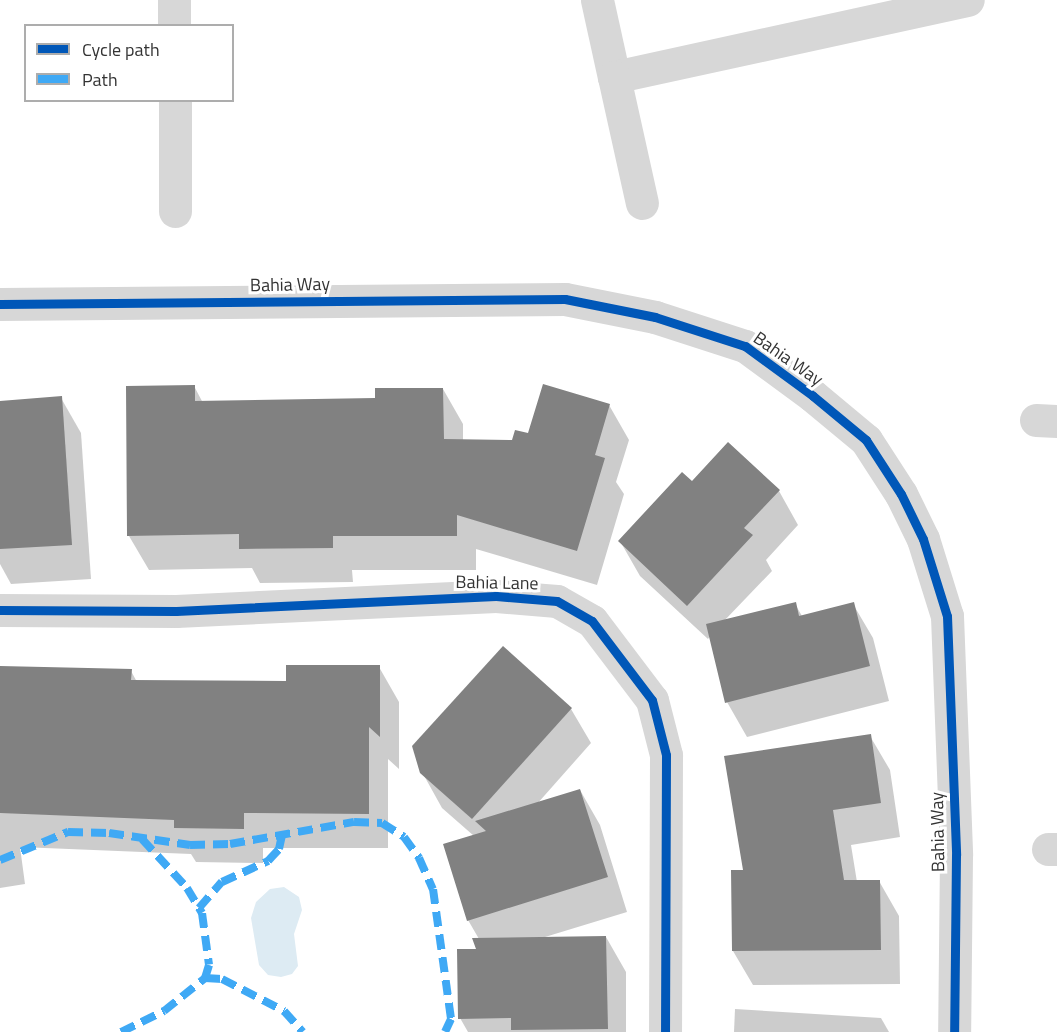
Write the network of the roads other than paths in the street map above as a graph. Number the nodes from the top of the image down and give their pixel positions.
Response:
1 (174, 0) edge
2 (597, 0) edge
3 (968, 0) edge
4 (174, 24) edge
5 (614, 77) junction
6 (175, 102) edge
7 (642, 203) dead end
8 (175, 211) dead end
9 (0, 304) edge
10 (0, 610) edge
11 (665, 1032) edge
12 (954, 1032) edge

1 - 4 street
2 - 5 street
3 - 5 street
5 - 7 street
6 - 8 street
9 - 12 street, Bahia Way
10 - 11 street, Bahia Lane

